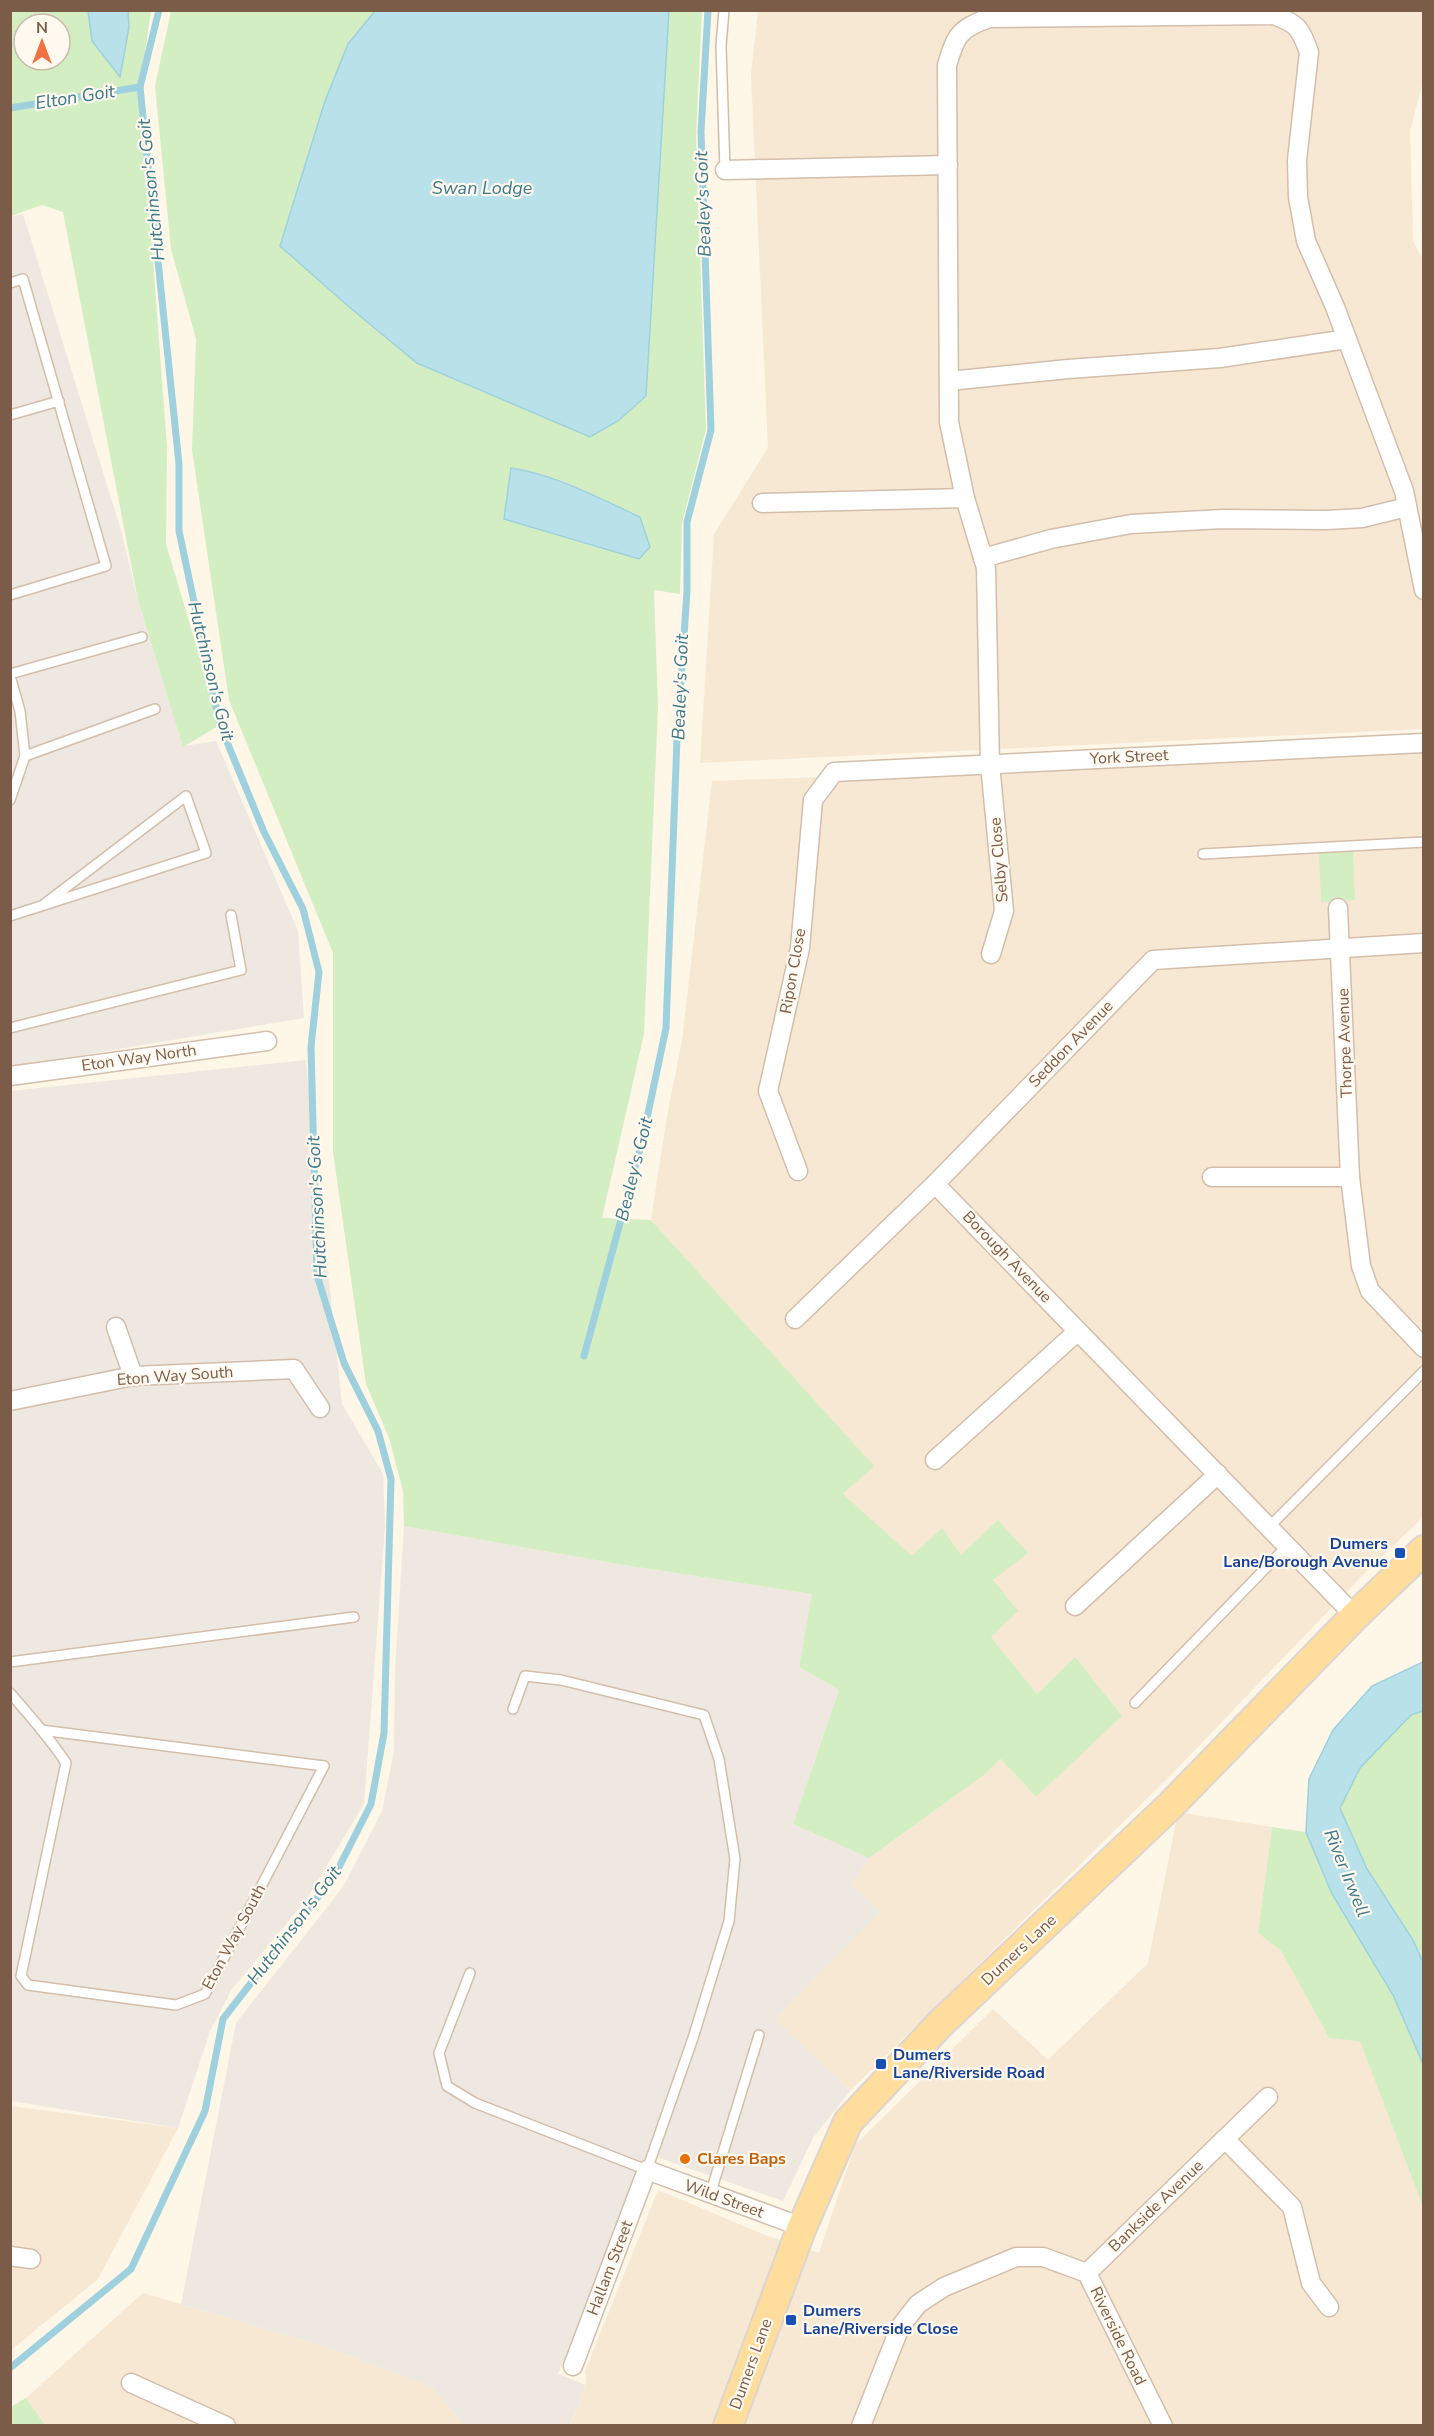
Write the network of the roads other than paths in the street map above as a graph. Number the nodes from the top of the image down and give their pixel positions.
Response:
1 (724, 10) edge
2 (948, 165) junction
3 (725, 170) joint
4 (10, 283) edge
5 (1347, 339) junction
6 (949, 381) junction
7 (59, 400) junction
8 (10, 415) edge
9 (965, 498) junction
10 (762, 503) dead end
11 (1407, 507) junction
12 (983, 558) junction
13 (1424, 590) edge
14 (10, 595) edge
15 (142, 637) dead end
16 (10, 675) edge
17 (155, 709) dead end
18 (1424, 742) edge
19 (25, 756) junction
20 (990, 764) junction
21 (834, 772) joint
22 (11, 800) edge
23 (1424, 842) edge
24 (1203, 854) dead end
25 (43, 905) junction
26 (1338, 909) dead end
27 (231, 915) dead end
28 (10, 916) edge
29 (1424, 943) edge
30 (1341, 948) junction
31 (991, 954) dead end
32 (10, 1028) edge
33 (267, 1041) dead end
34 (10, 1076) edge
35 (798, 1171) dead end
36 (1212, 1177) dead end
37 (1350, 1177) junction
38 (935, 1184) junction
39 (795, 1319) dead end
40 (116, 1327) dead end
41 (1078, 1331) junction
42 (1424, 1348) edge
43 (1424, 1371) edge
44 (133, 1376) junction
45 (10, 1401) edge
46 (320, 1408) dead end
47 (935, 1460) dead end
48 (1218, 1474) junction
49 (1269, 1527) junction
50 (1287, 1546) junction
51 (1424, 1550) edge
52 (1075, 1606) dead end
53 (1355, 1616) junction
54 (354, 1617) dead end
55 (10, 1662) edge
56 (10, 1693) edge
57 (1135, 1703) dead end
58 (513, 1709) dead end
59 (42, 1730) junction
60 (470, 1973) dead end
61 (759, 2035) dead end
62 (1268, 2097) dead end
63 (1225, 2139) junction
64 (647, 2170) junction
65 (710, 2195) junction
66 (802, 2227) junction
67 (10, 2256) edge
68 (31, 2259) dead end
69 (1087, 2273) junction
70 (1329, 2307) dead end
71 (573, 2366) dead end
72 (131, 2383) dead end
73 (226, 2426) edge
74 (728, 2426) edge
75 (861, 2426) edge
76 (1163, 2426) edge

1 - 3 lane
2 - 3 street
2 - 5 street, Selby Close
2 - 6 street, Selby Close
4 - 7 lane
5 - 6 street
5 - 11 street, Selby Close
6 - 9 street, Selby Close
7 - 8 lane
7 - 14 lane
9 - 10 street
9 - 12 street, Selby Close
11 - 12 street
11 - 13 street, Selby Close
12 - 20 street, Selby Close
15 - 16 lane
16 - 19 lane
17 - 19 lane
18 - 20 street, York Street
19 - 22 lane
20 - 21 street, York Street
20 - 31 street, Selby Close
21 - 35 street, Ripon Close
23 - 24 lane
25 - 25 lane
25 - 28 lane
26 - 30 street, Thorpe Avenue
27 - 32 lane
29 - 30 street, Seddon Avenue
30 - 37 street, Thorpe Avenue
30 - 38 street, Seddon Avenue
33 - 34 street, Eton Way North
36 - 37 street
37 - 42 street, Thorpe Avenue
38 - 39 street, Seddon Avenue
38 - 41 street, Borough Avenue
40 - 44 street
41 - 47 street
41 - 48 street, Borough Avenue
43 - 49 lane
44 - 45 street, Eton Way South
44 - 46 street, Eton Way South
48 - 49 street, Borough Avenue
48 - 52 street
49 - 50 street, Borough Avenue
50 - 53 street, Borough Avenue
50 - 57 lane
51 - 53 main road, Dumers Lane
53 - 66 main road, Dumers Lane
54 - 55 lane
56 - 59 lane, Eton Way South
58 - 64 lane
59 - 59 lane, Eton Way South
60 - 64 lane
61 - 65 lane
62 - 63 street, Bankside Avenue
63 - 69 street, Bankside Avenue
63 - 70 street
64 - 65 street, Wild Street
64 - 71 street, Hallam Street
65 - 66 street, Wild Street
66 - 74 main road, Dumers Lane
67 - 68 street
69 - 75 street, Riverside Road
69 - 76 street, Riverside Road
72 - 73 street

